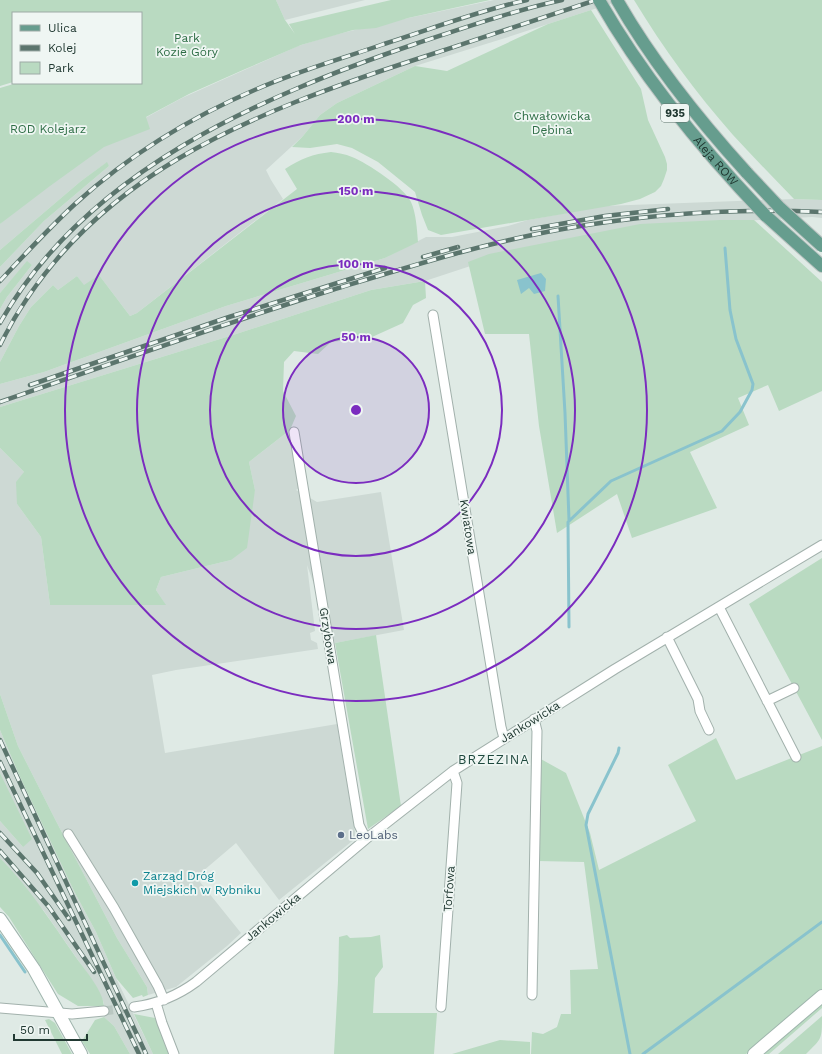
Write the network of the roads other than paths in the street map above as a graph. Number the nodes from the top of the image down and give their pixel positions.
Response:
1 (599, 0) edge
2 (617, 0) edge
3 (822, 246) edge
4 (822, 266) edge
5 (433, 315) dead end
6 (294, 432) dead end
7 (822, 545) edge
8 (719, 607) junction
9 (667, 638) junction
10 (794, 688) dead end
11 (767, 702) junction
12 (534, 719) junction
13 (709, 730) dead end
14 (504, 738) junction
15 (796, 757) dead end
16 (452, 772) junction
17 (68, 834) dead end
18 (366, 839) junction
19 (0, 919) edge
20 (532, 995) dead end
21 (822, 996) edge
22 (160, 1001) junction
23 (134, 1007) tunnel mouth
24 (441, 1007) dead end
25 (0, 1008) edge
26 (104, 1011) tunnel mouth
27 (59, 1013) junction
28 (81, 1054) edge
29 (174, 1054) edge
30 (754, 1054) edge

1 - 4 main road, Aleja ROW / 935, bridge
2 - 3 main road, Aleja ROW / 935, bridge
5 - 14 street, Kwiatowa
6 - 18 street, Grzybowa
7 - 8 street, Jankowicka
8 - 9 street, Jankowicka
8 - 11 street
9 - 12 street, Jankowicka
9 - 13 street
10 - 11 street
11 - 15 street
12 - 14 street, Jankowicka
12 - 20 street
14 - 16 street, Jankowicka
16 - 18 street, Jankowicka
16 - 24 street, Torfowa
17 - 22 street
18 - 22 street, Jankowicka
19 - 27 main road
21 - 30 main road
22 - 23 street, Jankowicka
22 - 29 street
25 - 27 street
26 - 27 street
27 - 28 main road

